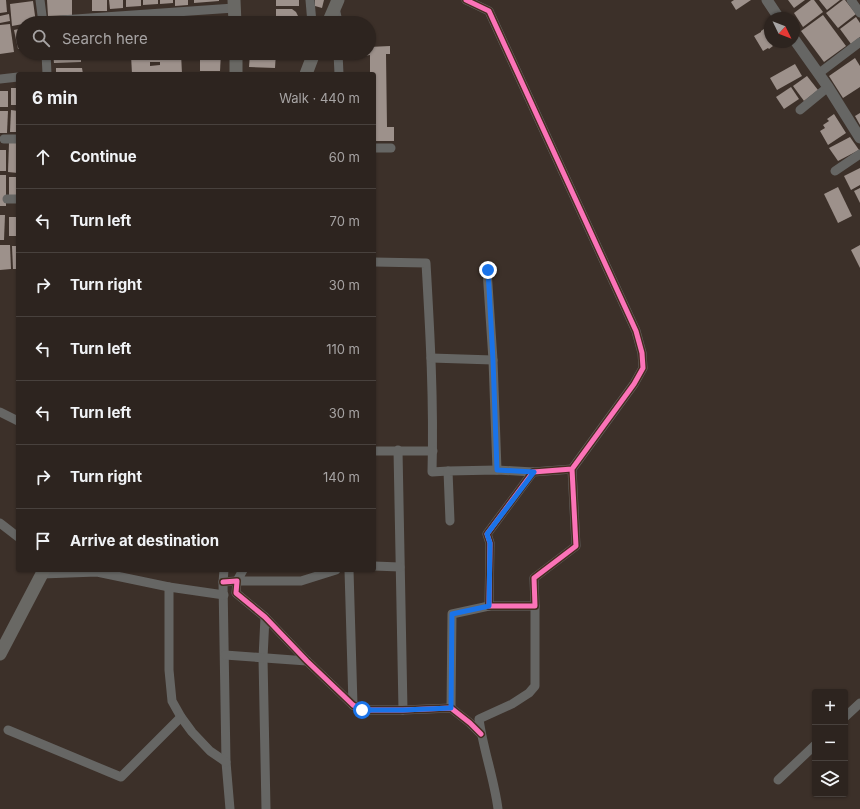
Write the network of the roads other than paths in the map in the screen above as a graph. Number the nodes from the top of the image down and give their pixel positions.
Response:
1 (40, 0) edge
2 (310, 0) edge
3 (466, 0) edge
4 (767, 0) edge
5 (851, 0) edge
6 (234, 4) edge
7 (336, 4) edge
8 (775, 12) edge
9 (860, 13) edge
10 (42, 16) edge
11 (104, 16) edge
12 (235, 16) edge
13 (311, 16) edge
14 (331, 16) edge
15 (337, 16) edge
16 (860, 42) edge
17 (800, 48) edge
18 (46, 60) edge
19 (236, 60) edge
20 (312, 60) edge
21 (338, 60) edge
22 (47, 72) edge
23 (236, 72) edge
24 (307, 72) edge
25 (338, 72) edge
26 (818, 74) junction
27 (16, 77) edge
28 (0, 79) edge
29 (828, 87) junction
30 (800, 110) dead end
31 (860, 138) edge
32 (4, 139) dead end
33 (16, 139) edge
34 (376, 148) edge
35 (391, 148) dead end
36 (860, 154) edge
37 (834, 171) dead end
38 (7, 199) dead end
39 (16, 199) edge
40 (376, 262) edge
41 (488, 270) dead end
42 (431, 358) junction
43 (493, 360) junction
44 (0, 412) edge
45 (16, 420) edge
46 (398, 450) junction
47 (376, 451) edge
48 (433, 451) junction
49 (572, 469) junction
50 (497, 470) junction
51 (448, 471) junction
52 (534, 472) junction
53 (450, 521) dead end
54 (0, 522) edge
55 (16, 535) edge
56 (376, 566) edge
57 (400, 567) junction
58 (43, 572) edge
59 (224, 572) edge
60 (242, 572) edge
61 (330, 572) edge
62 (349, 572) edge
63 (237, 580) junction
64 (224, 582) junction
65 (169, 587) junction
66 (224, 595) junction
67 (489, 606) junction
68 (535, 606) junction
69 (265, 618) junction
70 (0, 654) edge
71 (225, 656) junction
72 (263, 658) junction
73 (307, 661) junction
74 (860, 703) edge
75 (353, 705) junction
76 (451, 708) junction
77 (403, 710) junction
78 (848, 714) edge
79 (181, 717) junction
80 (8, 730) dead end
81 (481, 734) junction
82 (812, 748) edge
83 (226, 762) junction
84 (778, 780) dead end
85 (230, 809) edge
86 (266, 809) edge
87 (498, 809) edge

1 - 10 street
2 - 13 street
3 - 49 street
4 - 8 street
5 - 9 street
6 - 11 street
6 - 12 main road
7 - 14 main road
7 - 15 street
16 - 26 street
17 - 26 street
18 - 22 street
19 - 23 main road
20 - 24 main road
21 - 25 street
26 - 29 street
27 - 28 street
29 - 30 street
29 - 31 street
32 - 33 street
34 - 35 street
36 - 37 street
38 - 39 street
40 - 42 street
41 - 43 street
42 - 43 street
42 - 48 street
43 - 50 street
44 - 45 street
46 - 47 street
46 - 48 street
46 - 57 street
48 - 51 street
49 - 52 street
49 - 68 street
50 - 51 street
50 - 52 street
51 - 53 street
52 - 67 street
54 - 55 street
56 - 57 street
57 - 77 street
58 - 65 street
58 - 70 main road
59 - 64 street
60 - 63 street
61 - 63 street
62 - 75 street
63 - 64 street
63 - 69 street
64 - 66 street
65 - 66 street
65 - 79 street
66 - 71 street
67 - 68 street
67 - 76 street
68 - 81 street
69 - 72 street
69 - 73 street
71 - 72 street
71 - 83 street
72 - 73 street
72 - 86 street
73 - 75 street
74 - 78 street
75 - 77 street
76 - 77 street
76 - 81 street
79 - 80 street
79 - 83 street
81 - 87 street
82 - 84 street
83 - 85 street

